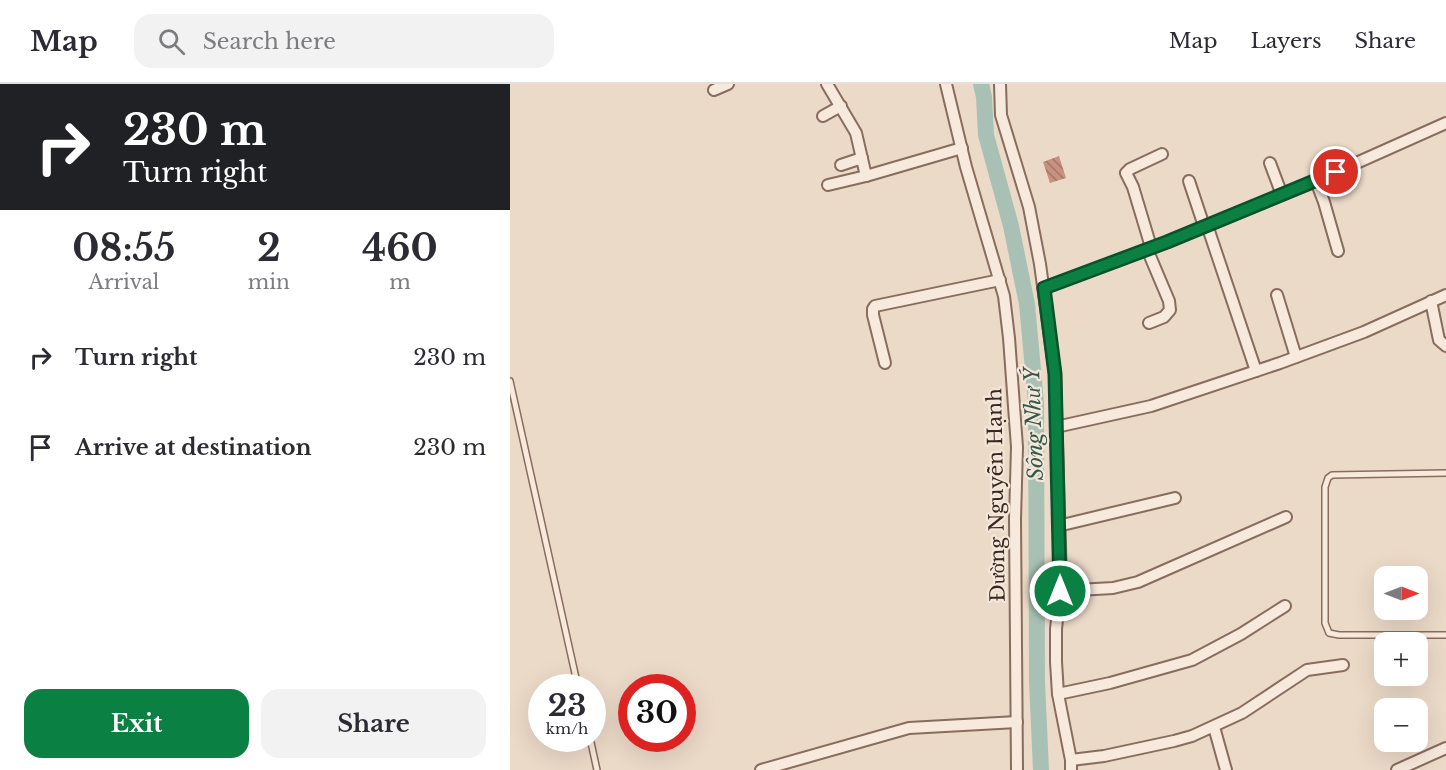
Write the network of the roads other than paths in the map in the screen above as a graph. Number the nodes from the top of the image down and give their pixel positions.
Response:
1 (728, 84) edge
2 (827, 84) edge
3 (946, 84) edge
4 (1000, 84) edge
5 (714, 90) dead end
6 (841, 106) junction
7 (823, 116) dead end
8 (1446, 123) edge
9 (962, 148) junction
10 (1162, 154) dead end
11 (862, 158) junction
12 (1270, 163) dead end
13 (841, 165) dead end
14 (866, 176) junction
15 (1189, 181) dead end
16 (1316, 181) junction
17 (828, 185) dead end
18 (1282, 195) junction
19 (1205, 226) junction
20 (1149, 248) junction
21 (1338, 251) dead end
22 (1000, 280) junction
23 (1044, 288) junction
24 (1446, 294) edge
25 (1277, 295) dead end
26 (1431, 301) junction
27 (1149, 323) dead end
28 (1446, 346) edge
29 (1296, 357) junction
30 (885, 363) dead end
31 (1256, 371) junction
32 (510, 381) edge
33 (1056, 427) junction
34 (1446, 473) edge
35 (1175, 498) dead end
36 (1286, 517) dead end
37 (1058, 526) junction
38 (1060, 591) junction
39 (1285, 606) dead end
40 (1446, 635) edge
41 (1343, 665) dead end
42 (575, 674) edge
43 (1058, 694) junction
44 (1017, 722) junction
45 (1214, 727) junction
46 (1446, 748) edge
47 (593, 752) edge
48 (1071, 765) edge
49 (597, 770) edge
50 (761, 770) edge
51 (1017, 770) edge
52 (1226, 770) edge
53 (1397, 770) edge

1 - 5 street
2 - 6 street
3 - 9 street, Đường Nguyễn Hạnh
4 - 23 street
6 - 7 street
6 - 11 street
8 - 16 street
9 - 14 street
9 - 22 street, Đường Nguyễn Hạnh
10 - 20 street
11 - 13 street
11 - 14 street
12 - 18 street
14 - 17 street
15 - 19 street
16 - 18 street
16 - 21 street
18 - 19 street
19 - 20 street
19 - 31 street
20 - 23 street
20 - 27 street
22 - 30 street
22 - 44 street, Đường Nguyễn Hạnh
23 - 33 street
24 - 26 street
25 - 29 street
26 - 28 street
26 - 29 street
29 - 31 street
31 - 33 street
32 - 42 lane
33 - 37 street
34 - 40 lane
35 - 37 street
36 - 38 street
37 - 38 street
38 - 43 street
39 - 43 street
41 - 45 street
43 - 48 street
44 - 50 street
44 - 51 street, Đường Nguyễn Hạnh
45 - 48 street
45 - 52 street
46 - 53 street
47 - 49 lane

